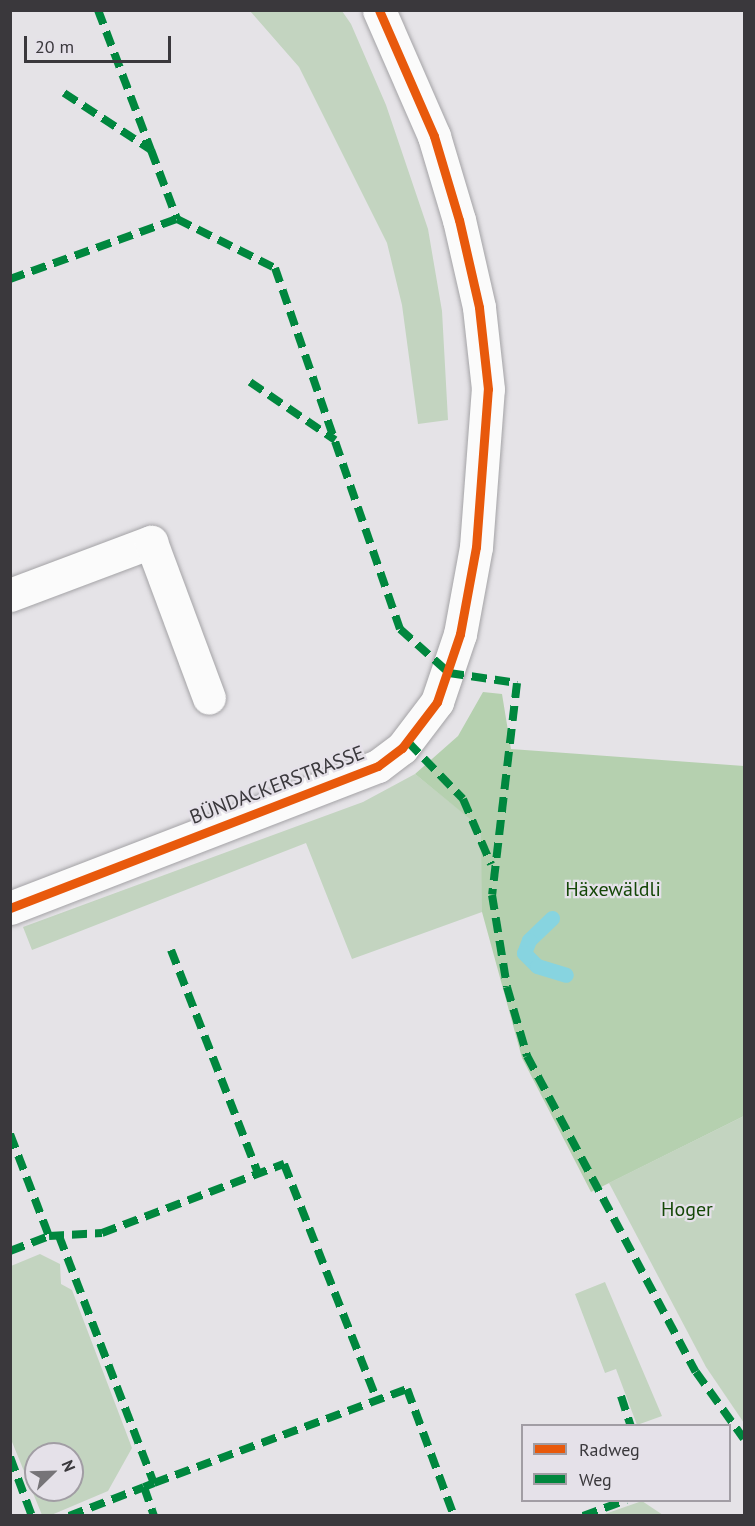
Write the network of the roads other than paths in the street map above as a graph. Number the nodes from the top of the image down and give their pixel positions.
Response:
1 (379, 10) edge
2 (10, 595) edge
3 (209, 698) dead end
4 (12, 904) edge

1 - 4 street, BÜNDACKERSTRASSE
2 - 3 street

